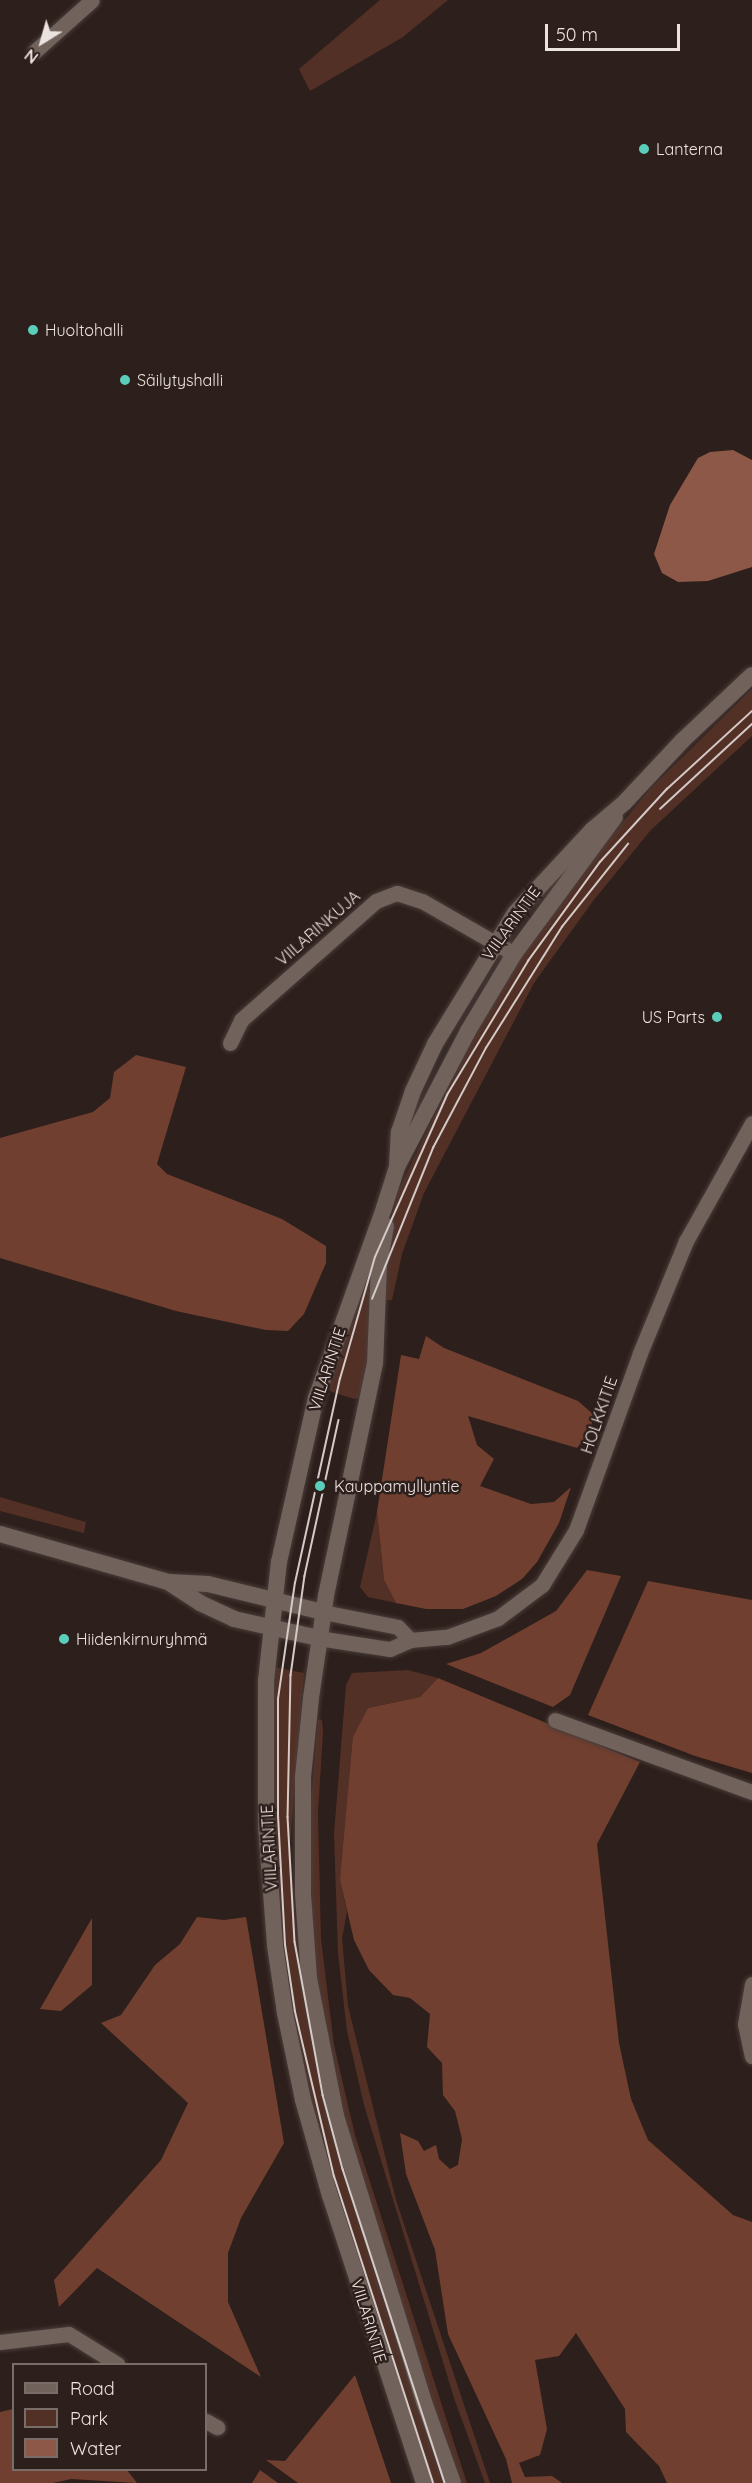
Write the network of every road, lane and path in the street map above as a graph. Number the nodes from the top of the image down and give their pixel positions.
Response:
1 (92, 0) edge
2 (35, 51) dead end
3 (752, 675) edge
4 (624, 803) junction
5 (496, 941) junction
6 (514, 954) junction
7 (230, 1043) dead end
8 (752, 1123) edge
9 (397, 1167) junction
10 (384, 1208) junction
11 (0, 1534) edge
12 (168, 1582) junction
13 (272, 1601) junction
14 (323, 1612) junction
15 (269, 1626) junction
16 (318, 1638) junction
17 (410, 1640) junction
18 (555, 1720) dead end
19 (752, 1792) edge
20 (752, 1984) edge
21 (752, 2056) edge
22 (0, 2342) edge
23 (115, 2363) edge
24 (424, 2483) edge
25 (453, 2483) edge

1 - 2 street
3 - 4 main road, VIILARINTIE
4 - 5 main road, VIILARINTIE
4 - 6 main road, VIILARINTIE
5 - 6 street, VIILARINKUJA
5 - 7 street, VIILARINKUJA
5 - 9 main road, VIILARINTIE
6 - 9 main road, VIILARINTIE
8 - 17 street, HOLKKITIE
9 - 10 main road, VIILARINTIE
10 - 13 main road, VIILARINTIE
10 - 14 main road, VIILARINTIE
11 - 12 main road
12 - 13 main road
12 - 15 main road
13 - 14 main road
13 - 15 main road, VIILARINTIE
14 - 16 main road, VIILARINTIE
14 - 17 street
15 - 16 main road
15 - 24 main road, VIILARINTIE
16 - 17 street, HOLKKITIE
16 - 25 main road, VIILARINTIE
18 - 19 street
20 - 21 street
22 - 23 street

